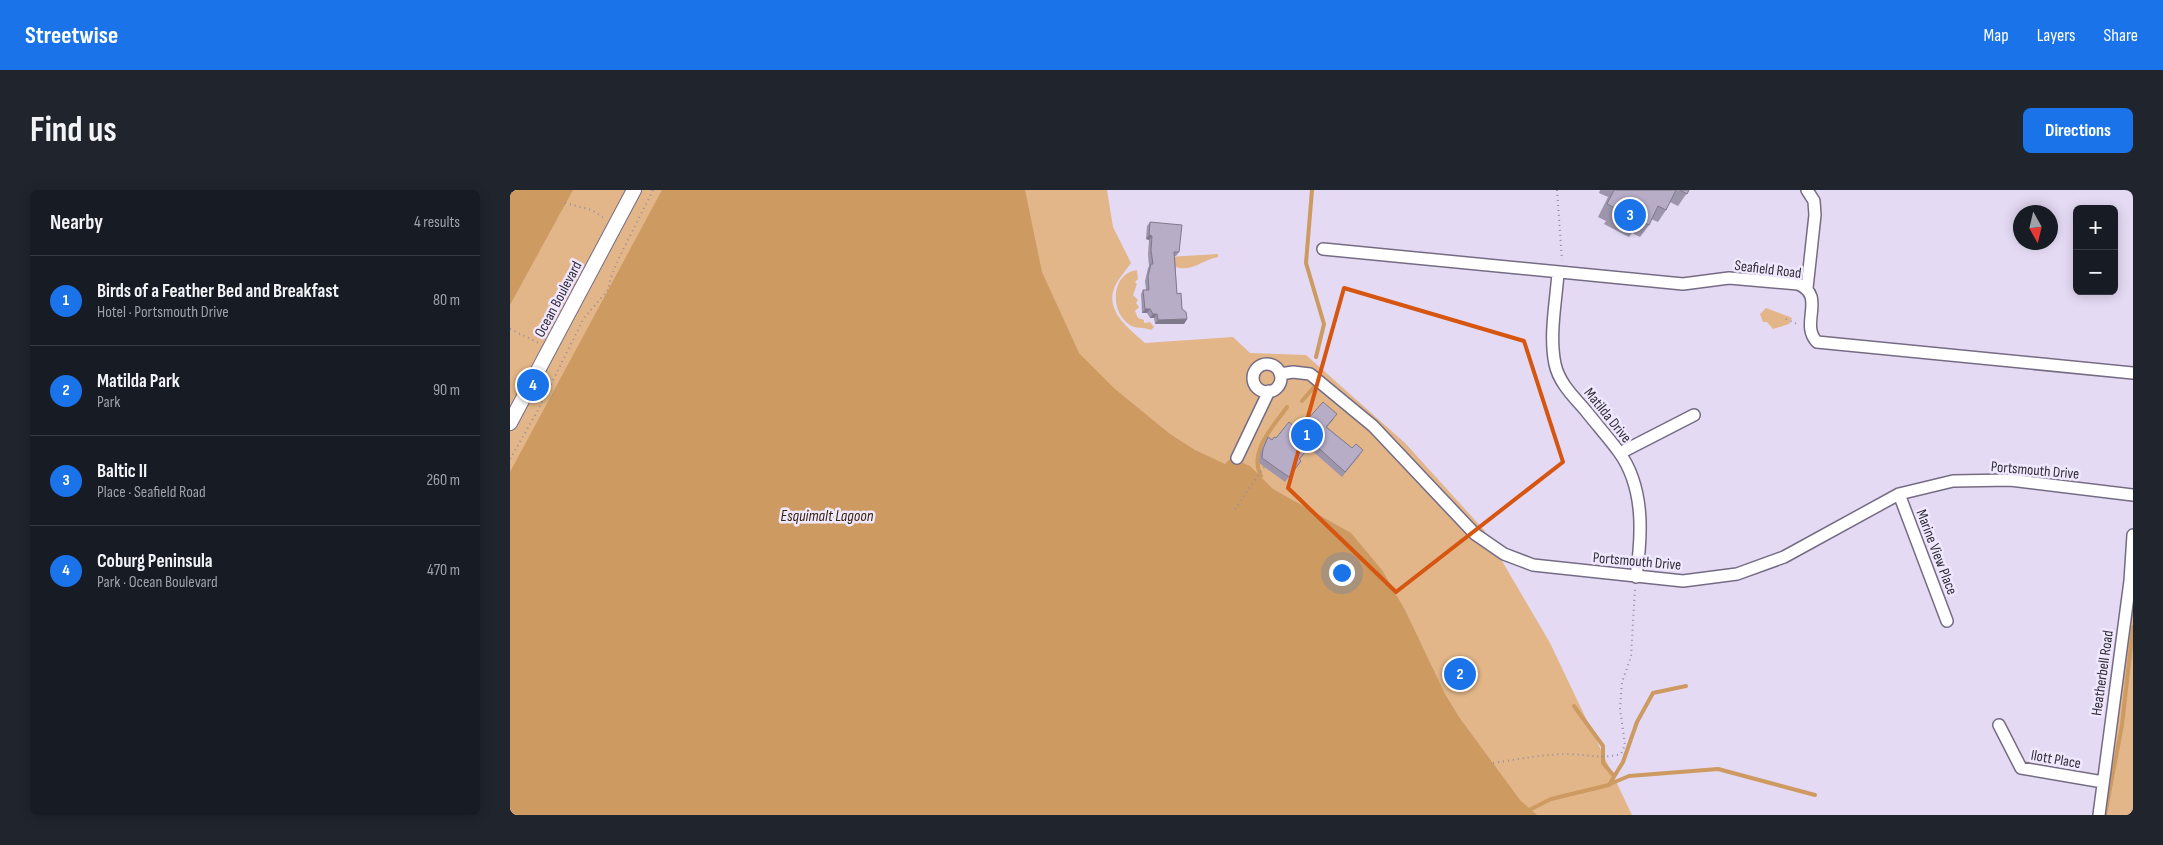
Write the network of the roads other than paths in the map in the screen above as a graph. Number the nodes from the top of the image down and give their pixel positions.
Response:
1 (634, 190) edge
2 (1808, 190) edge
3 (1323, 249) dead end
4 (1558, 273) junction
5 (1807, 288) junction
6 (2133, 373) edge
7 (1280, 374) junction
8 (1269, 391) junction
9 (1694, 415) dead end
10 (510, 423) edge
11 (1620, 453) junction
12 (1237, 458) dead end
13 (1899, 494) junction
14 (2133, 495) edge
15 (2133, 535) edge
16 (1636, 577) junction
17 (1947, 621) dead end
18 (1999, 725) dead end
19 (2103, 782) junction
20 (2099, 815) edge

1 - 10 street, Ocean Boulevard
2 - 5 street
3 - 4 street, Seafield Road
4 - 5 street, Seafield Road
4 - 11 street, Matilda Drive
5 - 6 street, Seafield Road
7 - 8 street
7 - 8 street
7 - 16 street, Portsmouth Drive
8 - 12 street
9 - 11 street
11 - 16 street, Matilda Drive
13 - 14 street, Portsmouth Drive
13 - 16 street, Portsmouth Drive
13 - 17 street, Marine View Place
15 - 19 street, Heatherbell Road
18 - 19 street, Ilott Place
19 - 20 street, Heatherbell Road

